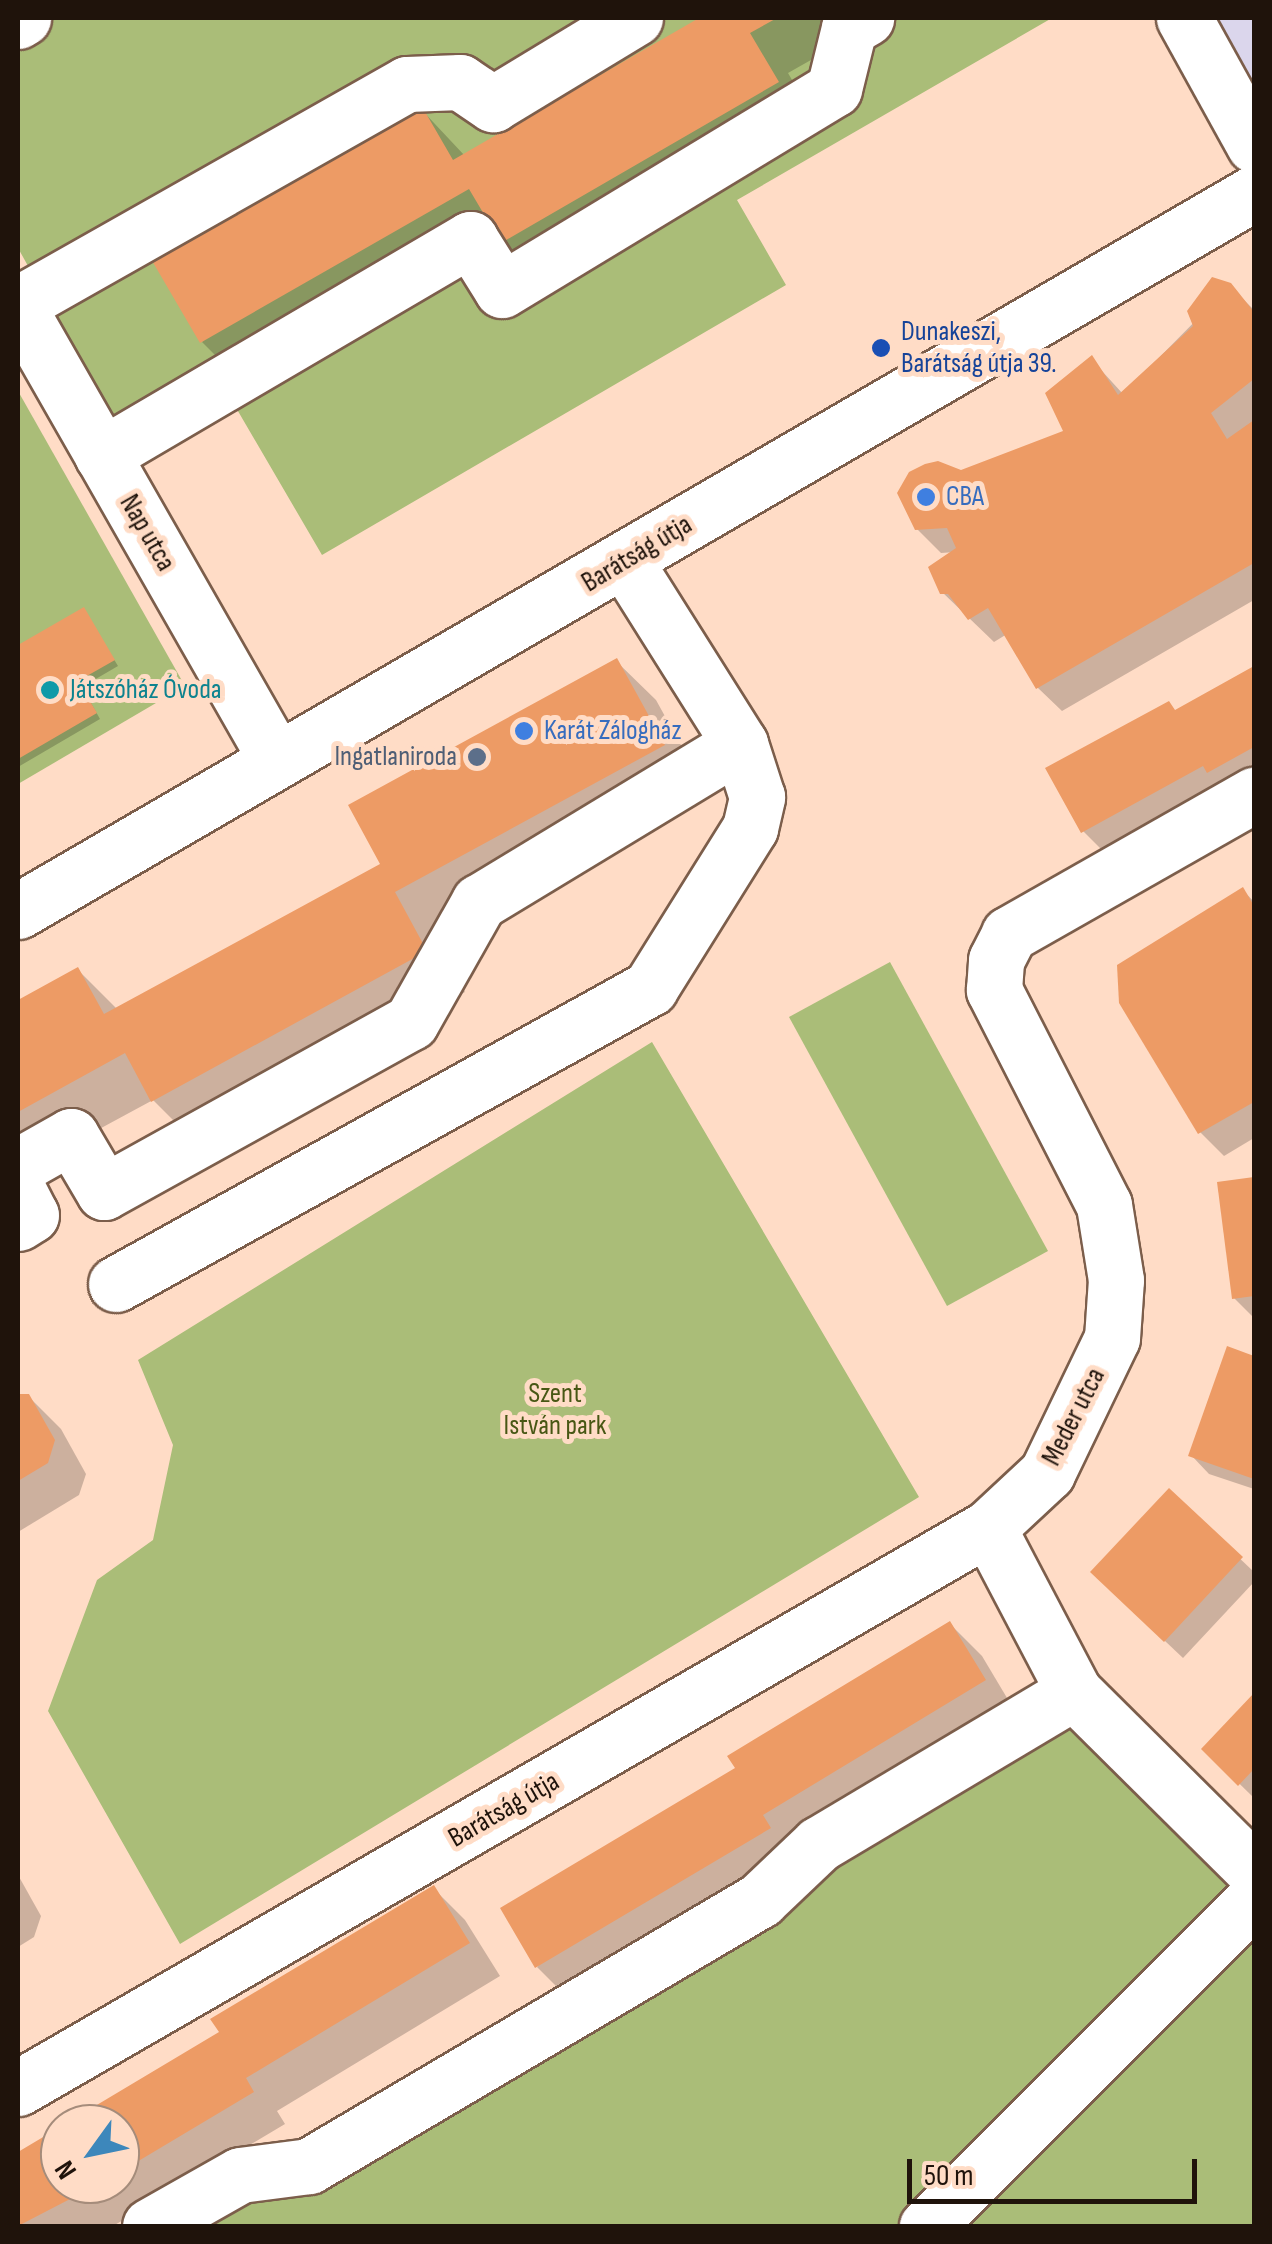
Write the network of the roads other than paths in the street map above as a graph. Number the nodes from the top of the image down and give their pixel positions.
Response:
1 (635, 18) edge
2 (866, 18) edge
3 (1184, 18) edge
4 (1254, 144) edge
5 (1254, 193) edge
6 (18, 306) edge
7 (102, 455) junction
8 (624, 560) junction
9 (740, 744) junction
10 (276, 759) junction
11 (1254, 795) edge
12 (18, 910) edge
13 (18, 1166) edge
14 (18, 1190) edge
15 (18, 1223) edge
16 (116, 1284) dead end
17 (988, 1528) junction
18 (1074, 1692) junction
19 (1254, 1871) edge
20 (1254, 1899) edge
21 (18, 2088) edge
22 (150, 2226) edge
23 (927, 2226) edge

1 - 6 street
2 - 7 street
3 - 4 street
5 - 8 street, Barátság útja
6 - 7 street, Nap utca
7 - 10 street, Nap utca
8 - 9 street
8 - 10 street, Barátság útja
9 - 13 street
9 - 16 street
10 - 12 street, Barátság útja
11 - 17 street, Meder utca
14 - 15 street
17 - 18 street
17 - 21 street, Barátság útja
18 - 19 street
18 - 22 street
20 - 23 street

